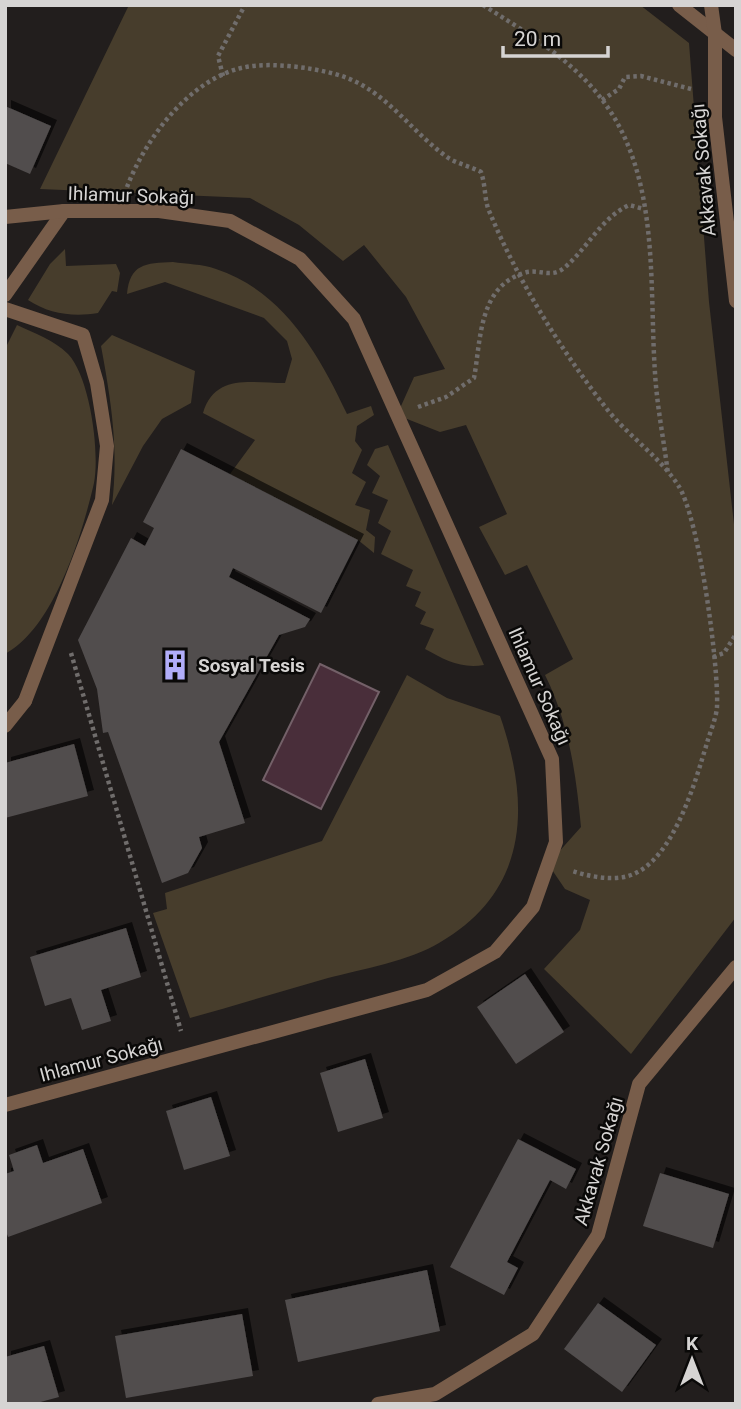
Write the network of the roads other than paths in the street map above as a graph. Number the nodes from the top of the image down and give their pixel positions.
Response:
1 (679, 5) edge
2 (712, 5) edge
3 (715, 34) junction
4 (736, 50) edge
5 (64, 211) junction
6 (5, 217) edge
7 (5, 295) edge
8 (736, 301) edge
9 (5, 309) edge
10 (5, 726) edge
11 (736, 967) edge
12 (5, 1105) edge
13 (378, 1404) edge

1 - 3 street
2 - 3 street, Akkavak Sokağı
3 - 4 street
3 - 8 street, Akkavak Sokağı
5 - 6 street, Ihlamur Sokağı
5 - 7 street
5 - 12 street, Ihlamur Sokağı
9 - 10 street
11 - 13 street, Akkavak Sokağı

